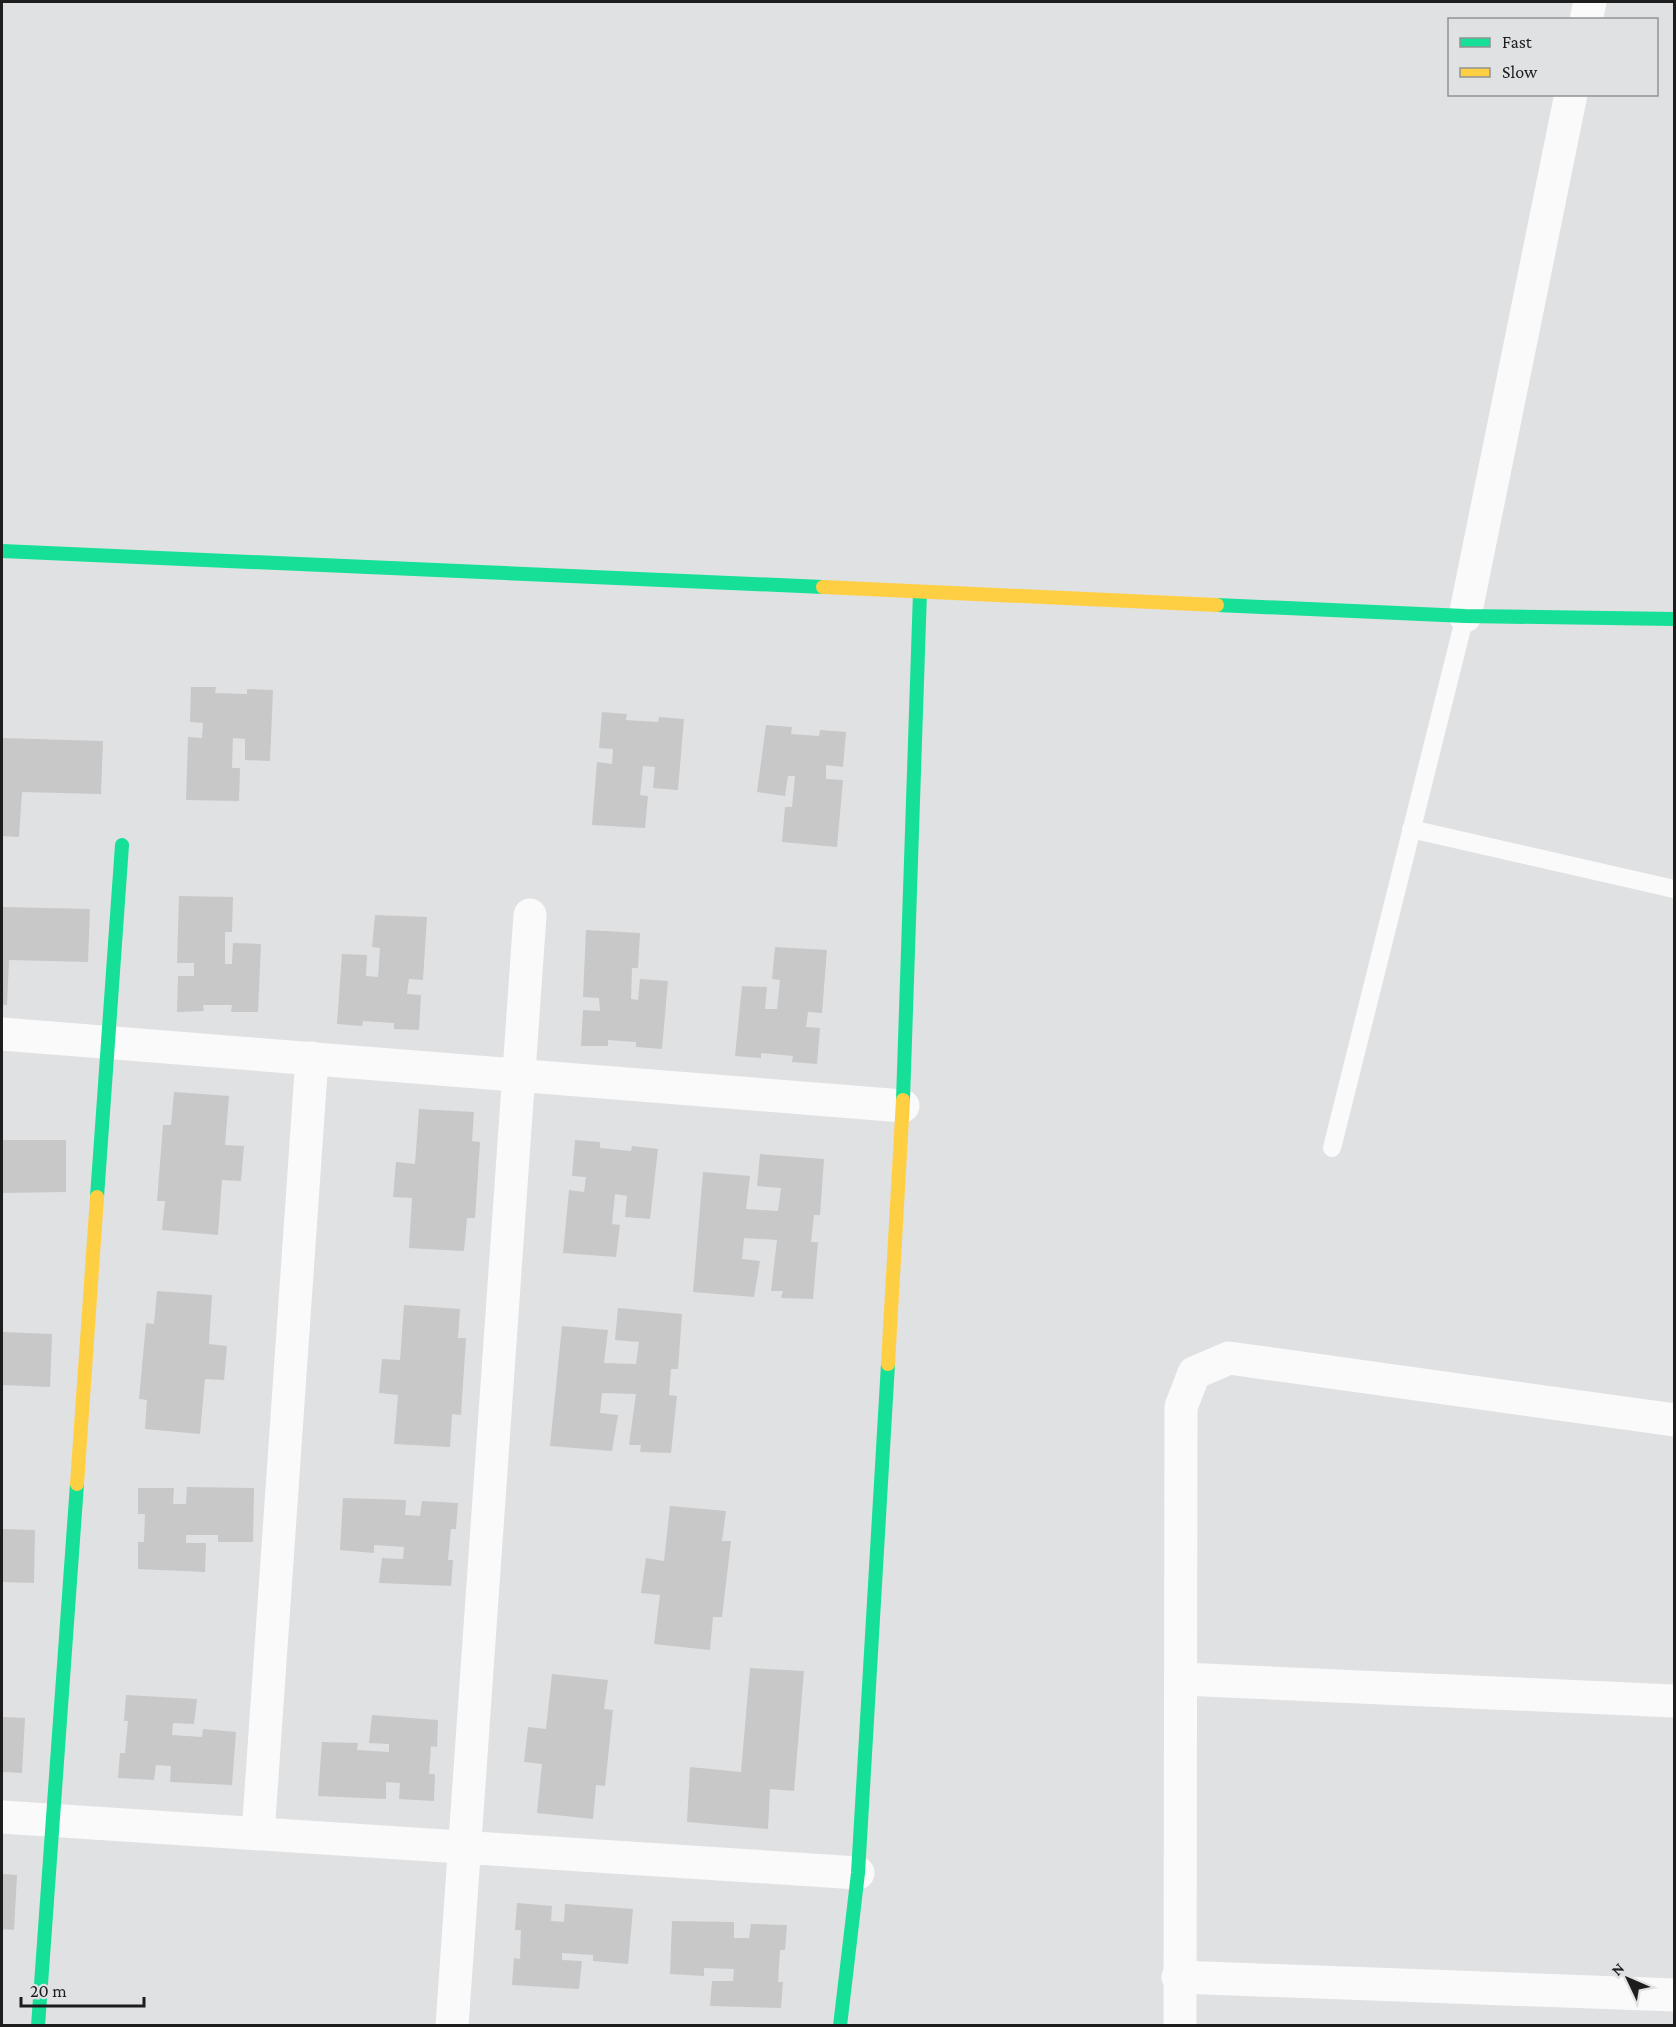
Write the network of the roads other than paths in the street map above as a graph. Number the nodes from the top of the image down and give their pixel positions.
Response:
1 (1590, 2) edge
2 (1586, 18) edge
3 (1571, 96) edge
4 (2, 551) edge
5 (920, 592) junction
6 (1465, 616) junction
7 (1674, 619) edge
8 (1411, 829) junction
9 (122, 845) dead end
10 (1674, 889) edge
11 (530, 915) dead end
12 (2, 1034) edge
13 (108, 1042) junction
14 (312, 1058) junction
15 (519, 1075) junction
16 (903, 1106) junction
17 (1332, 1148) dead end
18 (1674, 1420) edge
19 (1182, 1679) junction
20 (1674, 1701) edge
21 (2, 1817) edge
22 (52, 1820) junction
23 (258, 1834) junction
24 (464, 1847) junction
25 (858, 1872) junction
26 (1178, 1977) junction
27 (1674, 1995) edge
28 (38, 2025) edge
29 (452, 2025) edge
30 (840, 2025) edge
31 (1180, 2025) edge

1 - 2 street
3 - 6 street
4 - 5 street
5 - 6 street
5 - 16 street
6 - 7 street
6 - 8 lane
8 - 10 lane
8 - 17 lane
9 - 13 street
11 - 15 street
12 - 13 street
13 - 14 street
13 - 22 street
14 - 15 street
14 - 23 street
15 - 16 street
15 - 24 street
16 - 25 street
18 - 19 street
19 - 20 street
19 - 26 street
21 - 22 street
22 - 23 street
22 - 28 street
23 - 24 street
24 - 25 street
24 - 29 street
25 - 30 street
26 - 27 street
26 - 31 street

